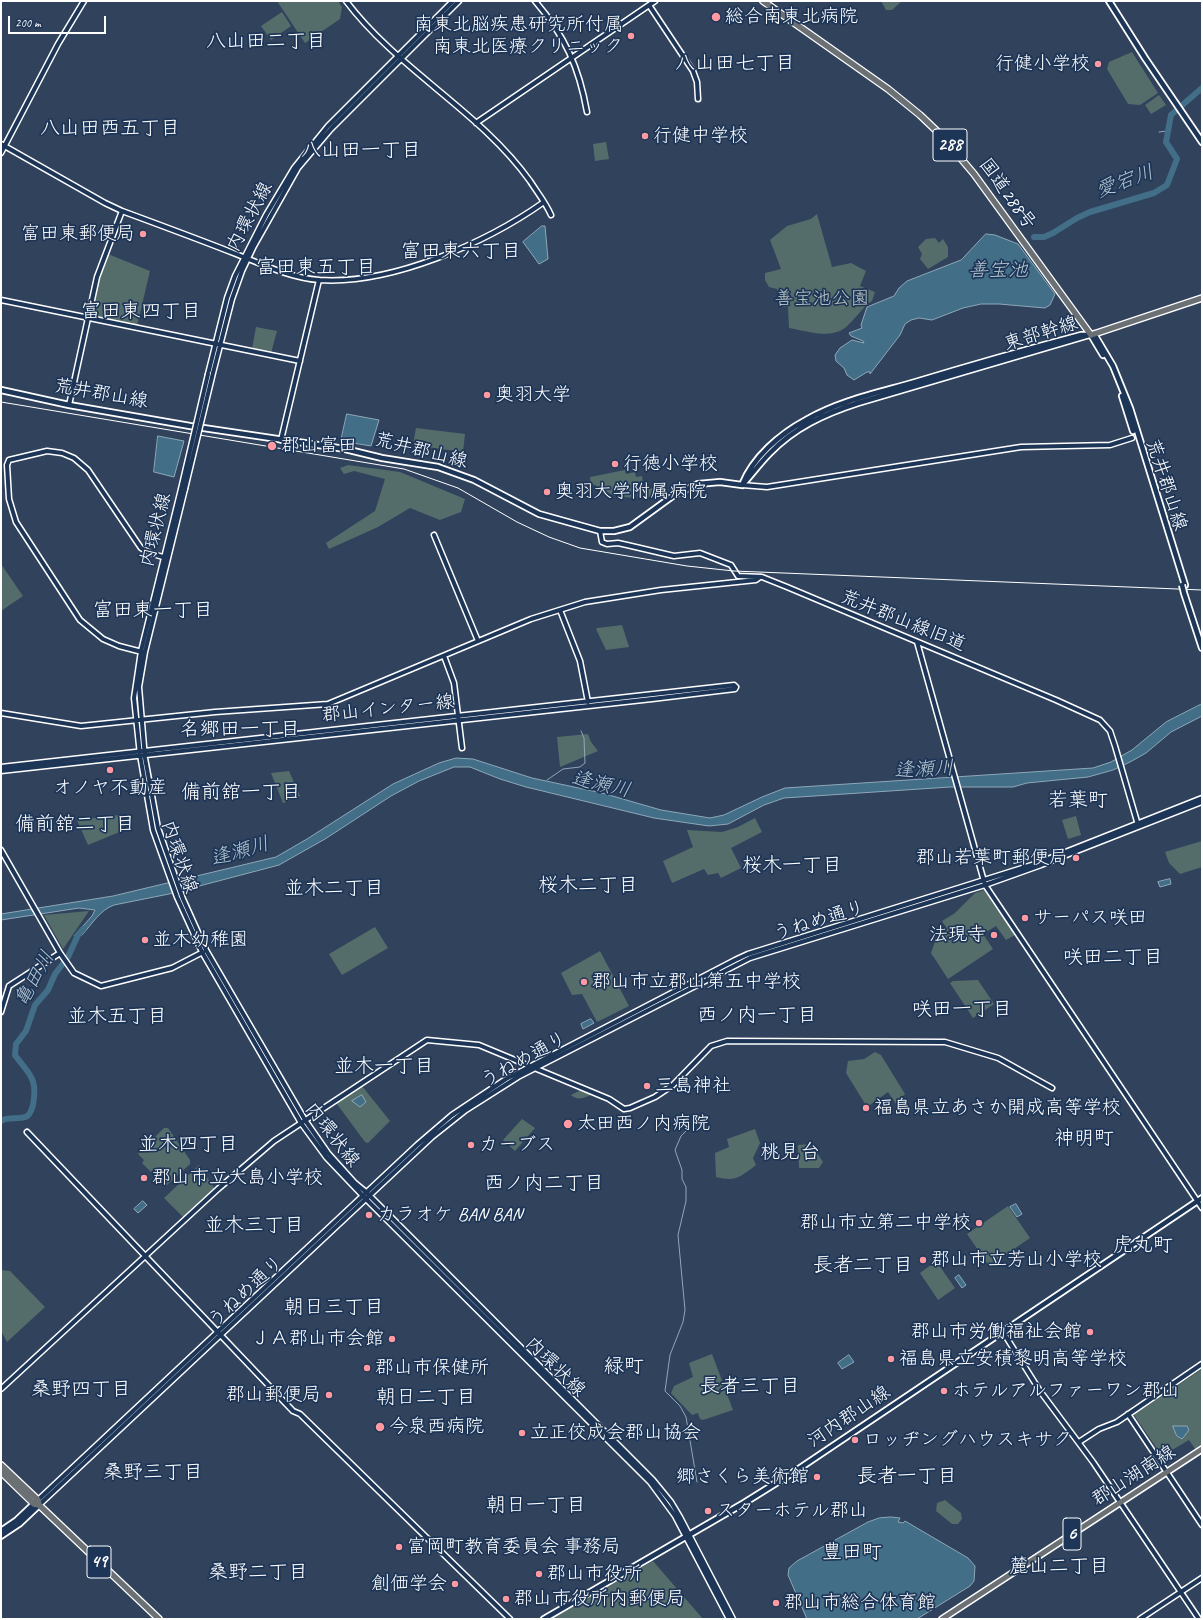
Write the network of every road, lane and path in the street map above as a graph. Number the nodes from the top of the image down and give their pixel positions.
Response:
1 (84, 1) edge
2 (346, 1) edge
3 (453, 1) edge
4 (459, 1) edge
5 (535, 1) edge
6 (655, 1) edge
7 (763, 1) edge
8 (770, 1) edge
9 (1110, 1) edge
10 (649, 5) junction
11 (398, 56) junction
12 (572, 58) junction
13 (402, 60) junction
14 (698, 99) dead end
15 (587, 112) dead end
16 (476, 123) junction
17 (1202, 142) edge
18 (3, 145) edge
19 (1, 153) edge
20 (544, 202) junction
21 (122, 211) junction
22 (551, 214) dead end
23 (246, 258) junction
24 (319, 280) junction
25 (1202, 298) edge
26 (1, 300) edge
27 (88, 318) junction
28 (1093, 334) junction
29 (217, 345) junction
30 (300, 361) junction
31 (1, 390) edge
32 (70, 405) junction
33 (1132, 438) dead end
34 (281, 440) junction
35 (742, 485) junction
36 (600, 531) junction
37 (434, 535) dead end
38 (166, 558) junction
39 (760, 577) junction
40 (1186, 593) junction
41 (560, 610) junction
42 (1202, 640) edge
43 (478, 641) junction
44 (917, 642) junction
45 (1202, 648) edge
46 (143, 652) junction
47 (444, 656) junction
48 (588, 702) junction
49 (1, 713) edge
50 (459, 718) junction
51 (138, 720) junction
52 (462, 748) dead end
53 (142, 753) junction
54 (1, 767) edge
55 (1, 771) edge
56 (1202, 798) edge
57 (1202, 802) edge
58 (1138, 825) junction
59 (1, 850) edge
60 (171, 873) junction
61 (984, 883) junction
62 (204, 951) junction
63 (61, 955) junction
64 (1, 1012) edge
65 (529, 1066) junction
66 (535, 1068) junction
67 (1052, 1088) dead end
68 (303, 1121) junction
69 (27, 1132) dead end
70 (366, 1195) junction
71 (1202, 1198) edge
72 (1197, 1201) junction
73 (1202, 1208) edge
74 (146, 1256) junction
75 (1002, 1332) junction
76 (219, 1333) junction
77 (1202, 1364) edge
78 (1, 1389) edge
79 (1128, 1414) junction
80 (1079, 1442) junction
81 (1202, 1449) edge
82 (1, 1465) edge
83 (1, 1472) edge
84 (1167, 1472) junction
85 (37, 1500) junction
86 (1121, 1503) junction
87 (1202, 1525) edge
88 (1, 1531) edge
89 (1, 1536) edge
90 (687, 1536) junction
91 (1202, 1578) edge
92 (1180, 1592) junction
93 (159, 1619) edge
94 (510, 1619) edge
95 (544, 1619) edge
96 (729, 1619) edge
97 (733, 1619) edge
98 (942, 1619) edge
99 (1140, 1619) edge
100 (1199, 1619) edge

1 - 18 street
2 - 11 street
3 - 11 street, 内環状線
4 - 13 street
5 - 12 street
6 - 10 street
7 - 28 highway, 国道288号 / 288
8 - 28 highway, 国道288号 / 288
9 - 17 main road
10 - 12 street
10 - 14 street
11 - 13 street
11 - 23 street, 内環状線
12 - 15 street
12 - 16 street
13 - 16 street
13 - 23 street
16 - 20 street
18 - 19 street
18 - 21 street
20 - 22 street
20 - 24 street
21 - 23 street
21 - 27 street
23 - 24 street
23 - 29 street, 内環状線
24 - 30 street
25 - 28 highway
26 - 27 street
27 - 29 street
27 - 32 street
28 - 35 main road, 東部幹線
28 - 40 main road, 荒井郡山線
29 - 30 street
29 - 38 street, 内環状線, bridge
30 - 34 street
31 - 32 main road, 荒井郡山線
32 - 34 main road, 荒井郡山線
33 - 35 street
34 - 36 main road, 荒井郡山線
35 - 36 main road, 荒井郡山線
36 - 39 street, 荒井郡山線旧道
37 - 43 street
38 - 46 street, 内環状線
38 - 46 street
39 - 41 street
39 - 44 street, 荒井郡山線旧道
40 - 42 main road, 荒井郡山線
40 - 45 main road, 荒井郡山線
41 - 43 street
41 - 48 street
43 - 47 street
44 - 58 street, 荒井郡山線旧道
44 - 61 street
46 - 51 street, 内環状線
47 - 50 street
47 - 51 street
48 - 48 street
48 - 50 street, 郡山インター線
49 - 51 street
50 - 52 street
50 - 53 street, 郡山インター線
51 - 53 street, 内環状線
53 - 54 street, 郡山インター線
53 - 55 street
53 - 60 street, 内環状線
56 - 58 street
57 - 58 street
58 - 61 street, うねめ通り
59 - 63 street
60 - 62 street, 内環状線
60 - 62 street, 内環状線
61 - 65 street, うねめ通り
61 - 66 street, うねめ通り
61 - 72 street
62 - 63 street
62 - 68 street, 内環状線
63 - 64 street
65 - 66 street
65 - 68 street
65 - 70 street, うねめ通り
66 - 67 street
66 - 70 street, うねめ通り
68 - 70 street, 内環状線
68 - 74 street
69 - 74 street
70 - 76 street, うねめ通り
70 - 90 street, 内環状線
71 - 72 main road, 河内郡山線
72 - 73 street
72 - 75 main road, 河内郡山線
74 - 76 street
74 - 78 street
75 - 80 street
75 - 90 main road, 河内郡山線
76 - 85 street, うねめ通り
76 - 85 street, うねめ通り
76 - 94 street
77 - 79 street
79 - 80 street
79 - 84 street
80 - 86 street
81 - 84 main road, 郡山湖南線 / 6
82 - 85 highway, 49
83 - 85 highway, 49
84 - 86 main road, 郡山湖南線 / 6
84 - 87 street
85 - 88 main road
85 - 89 main road
85 - 93 highway, 49
86 - 92 street
86 - 98 main road, 郡山湖南線 / 6
90 - 95 main road, 河内郡山線
90 - 96 street, 内環状線
90 - 97 street, 内環状線
91 - 92 street
92 - 99 street
92 - 100 street

